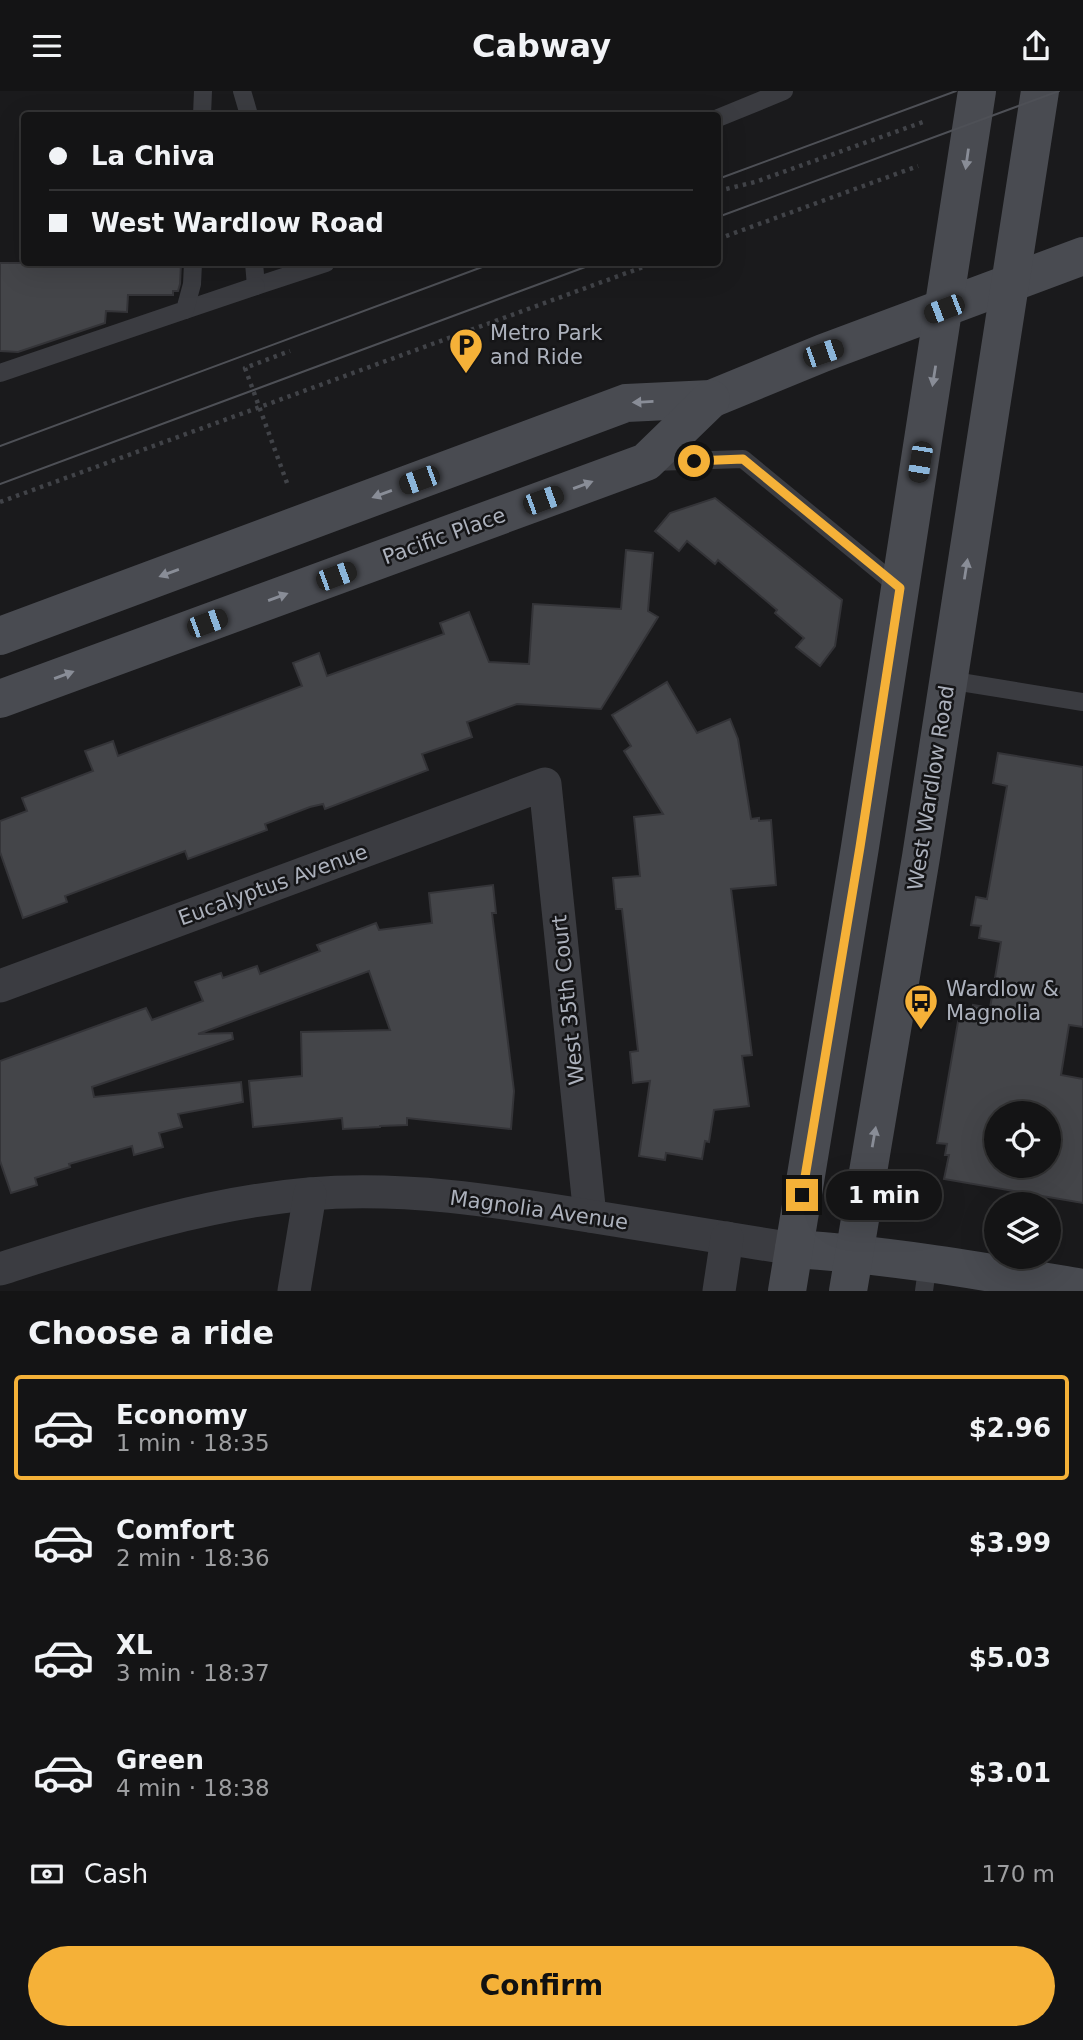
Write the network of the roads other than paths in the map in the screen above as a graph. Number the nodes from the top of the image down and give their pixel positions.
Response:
1 (203, 91) edge
2 (242, 91) edge
3 (784, 91) edge
4 (977, 91) edge
5 (1040, 91) edge
6 (202, 112) edge
7 (248, 112) edge
8 (721, 117) edge
9 (1083, 256) edge
10 (193, 266) edge
11 (254, 266) edge
12 (317, 266) edge
13 (1009, 285) junction
14 (256, 286) junction
15 (944, 309) junction
16 (185, 310) junction
17 (0, 373) edge
18 (711, 399) junction
19 (646, 462) junction
20 (900, 588) junction
21 (0, 636) edge
22 (948, 680) junction
23 (0, 699) edge
24 (1083, 702) edge
25 (545, 784) joint
26 (0, 986) edge
27 (310, 1194) junction
28 (590, 1216) junction
29 (727, 1238) junction
30 (794, 1249) junction
31 (854, 1253) junction
32 (0, 1269) edge
33 (926, 1276) edge
34 (1083, 1288) edge
35 (294, 1291) edge
36 (719, 1291) edge
37 (787, 1291) edge
38 (848, 1291) edge

1 - 6 lane
2 - 7 lane
3 - 8 lane
4 -> 15 main road
5 - 13 main road, West Wardlow Road
9 - 13 main road, Pacific Place
10 - 16 lane
11 - 14 lane
12 - 14 lane
13 - 15 main road, Pacific Place
22 -> 13 main road, West Wardlow Road
14 - 16 lane
15 - 18 main road, Pacific Place
15 -> 20 main road
16 - 17 lane
18 - 19 main road, Pacific Place
18 -> 21 main road, Pacific Place
19 - 20 lane
23 -> 19 main road, Pacific Place
20 - 30 main road
22 - 24 lane
31 -> 22 main road, West Wardlow Road
25 - 26 street, Eucalyptus Avenue
25 - 28 street, West 35th Court
27 - 28 street, Magnolia Avenue
27 - 32 street, Magnolia Avenue
27 - 35 street
28 - 29 street, Magnolia Avenue
29 - 30 street, Magnolia Avenue
29 - 36 street
30 - 31 main road, Magnolia Avenue
30 - 37 main road
31 - 33 main road, Magnolia Avenue
31 - 38 main road, West Wardlow Road
33 - 34 main road, Magnolia Avenue

